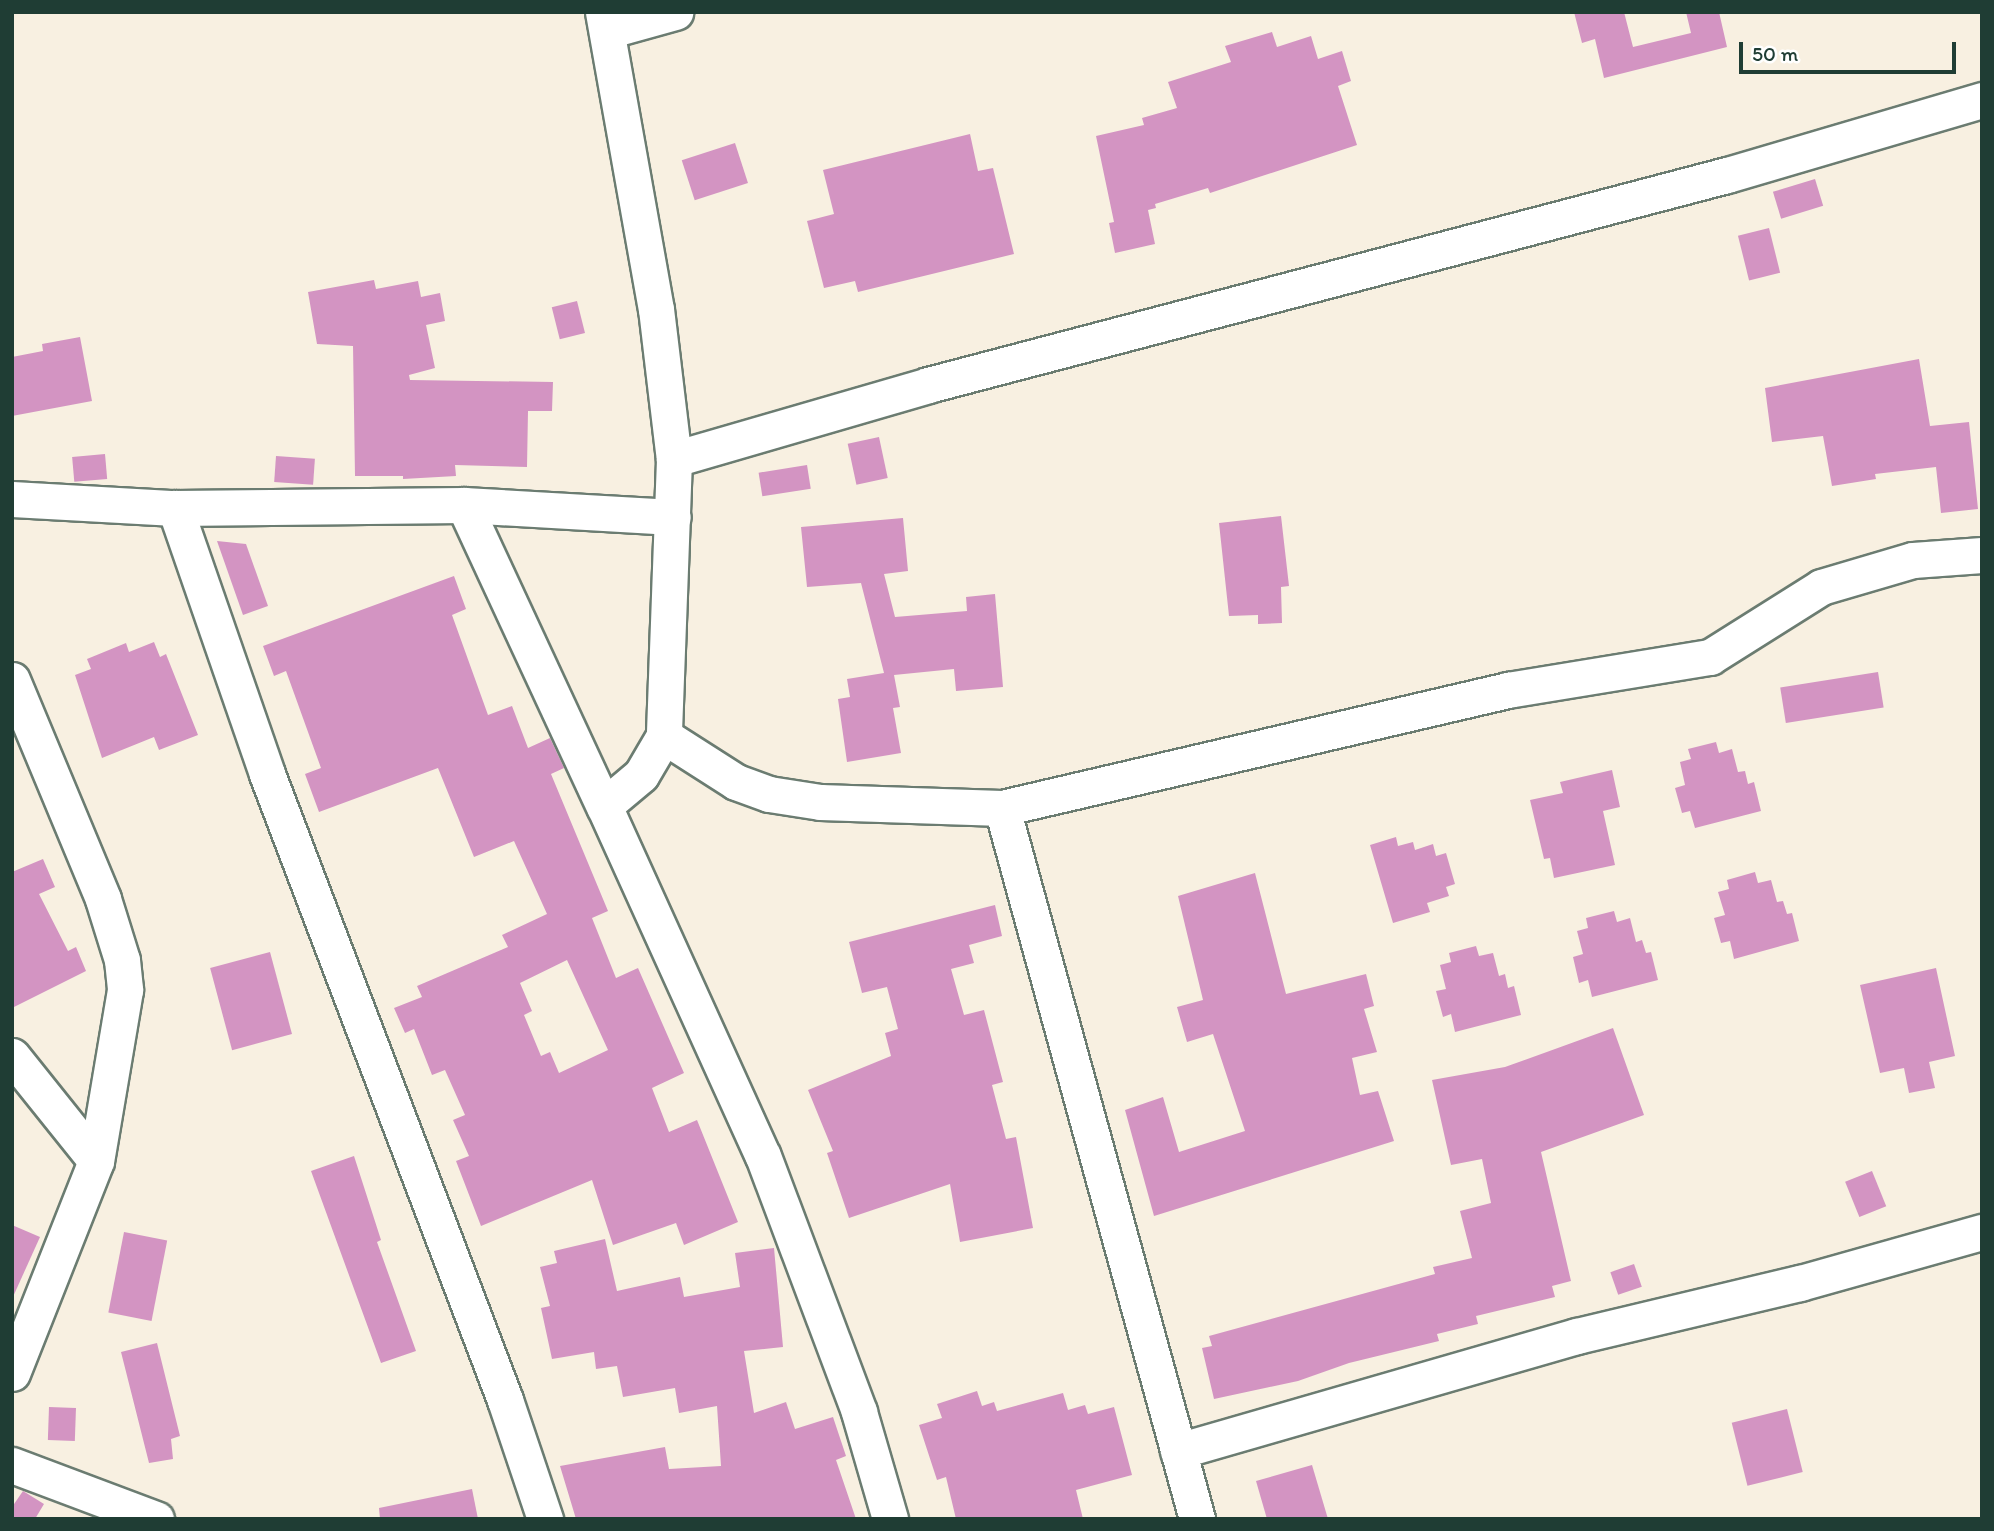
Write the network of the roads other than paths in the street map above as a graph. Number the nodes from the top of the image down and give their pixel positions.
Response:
1 (675, 12) edge
2 (605, 22) edge
3 (1982, 100) edge
4 (674, 459) junction
5 (12, 499) edge
6 (464, 505) junction
7 (175, 508) junction
8 (673, 517) junction
9 (1982, 555) edge
10 (12, 680) edge
11 (663, 736) junction
12 (604, 806) junction
13 (1002, 808) junction
14 (12, 1056) edge
15 (96, 1161) junction
16 (1982, 1232) edge
17 (12, 1373) edge
18 (1178, 1451) junction
19 (12, 1465) edge
20 (156, 1519) edge
21 (545, 1519) edge
22 (890, 1519) edge
23 (1196, 1519) edge

1 - 2 street
2 - 4 street
3 - 4 street
4 - 8 street
5 - 7 street
6 - 7 street
6 - 8 street
6 - 12 street
7 - 21 street
8 - 11 street
9 - 13 street
10 - 15 street
11 - 12 street
11 - 13 street
12 - 22 street
13 - 18 street
14 - 15 street
15 - 17 street
16 - 18 street
18 - 23 street
19 - 20 street

